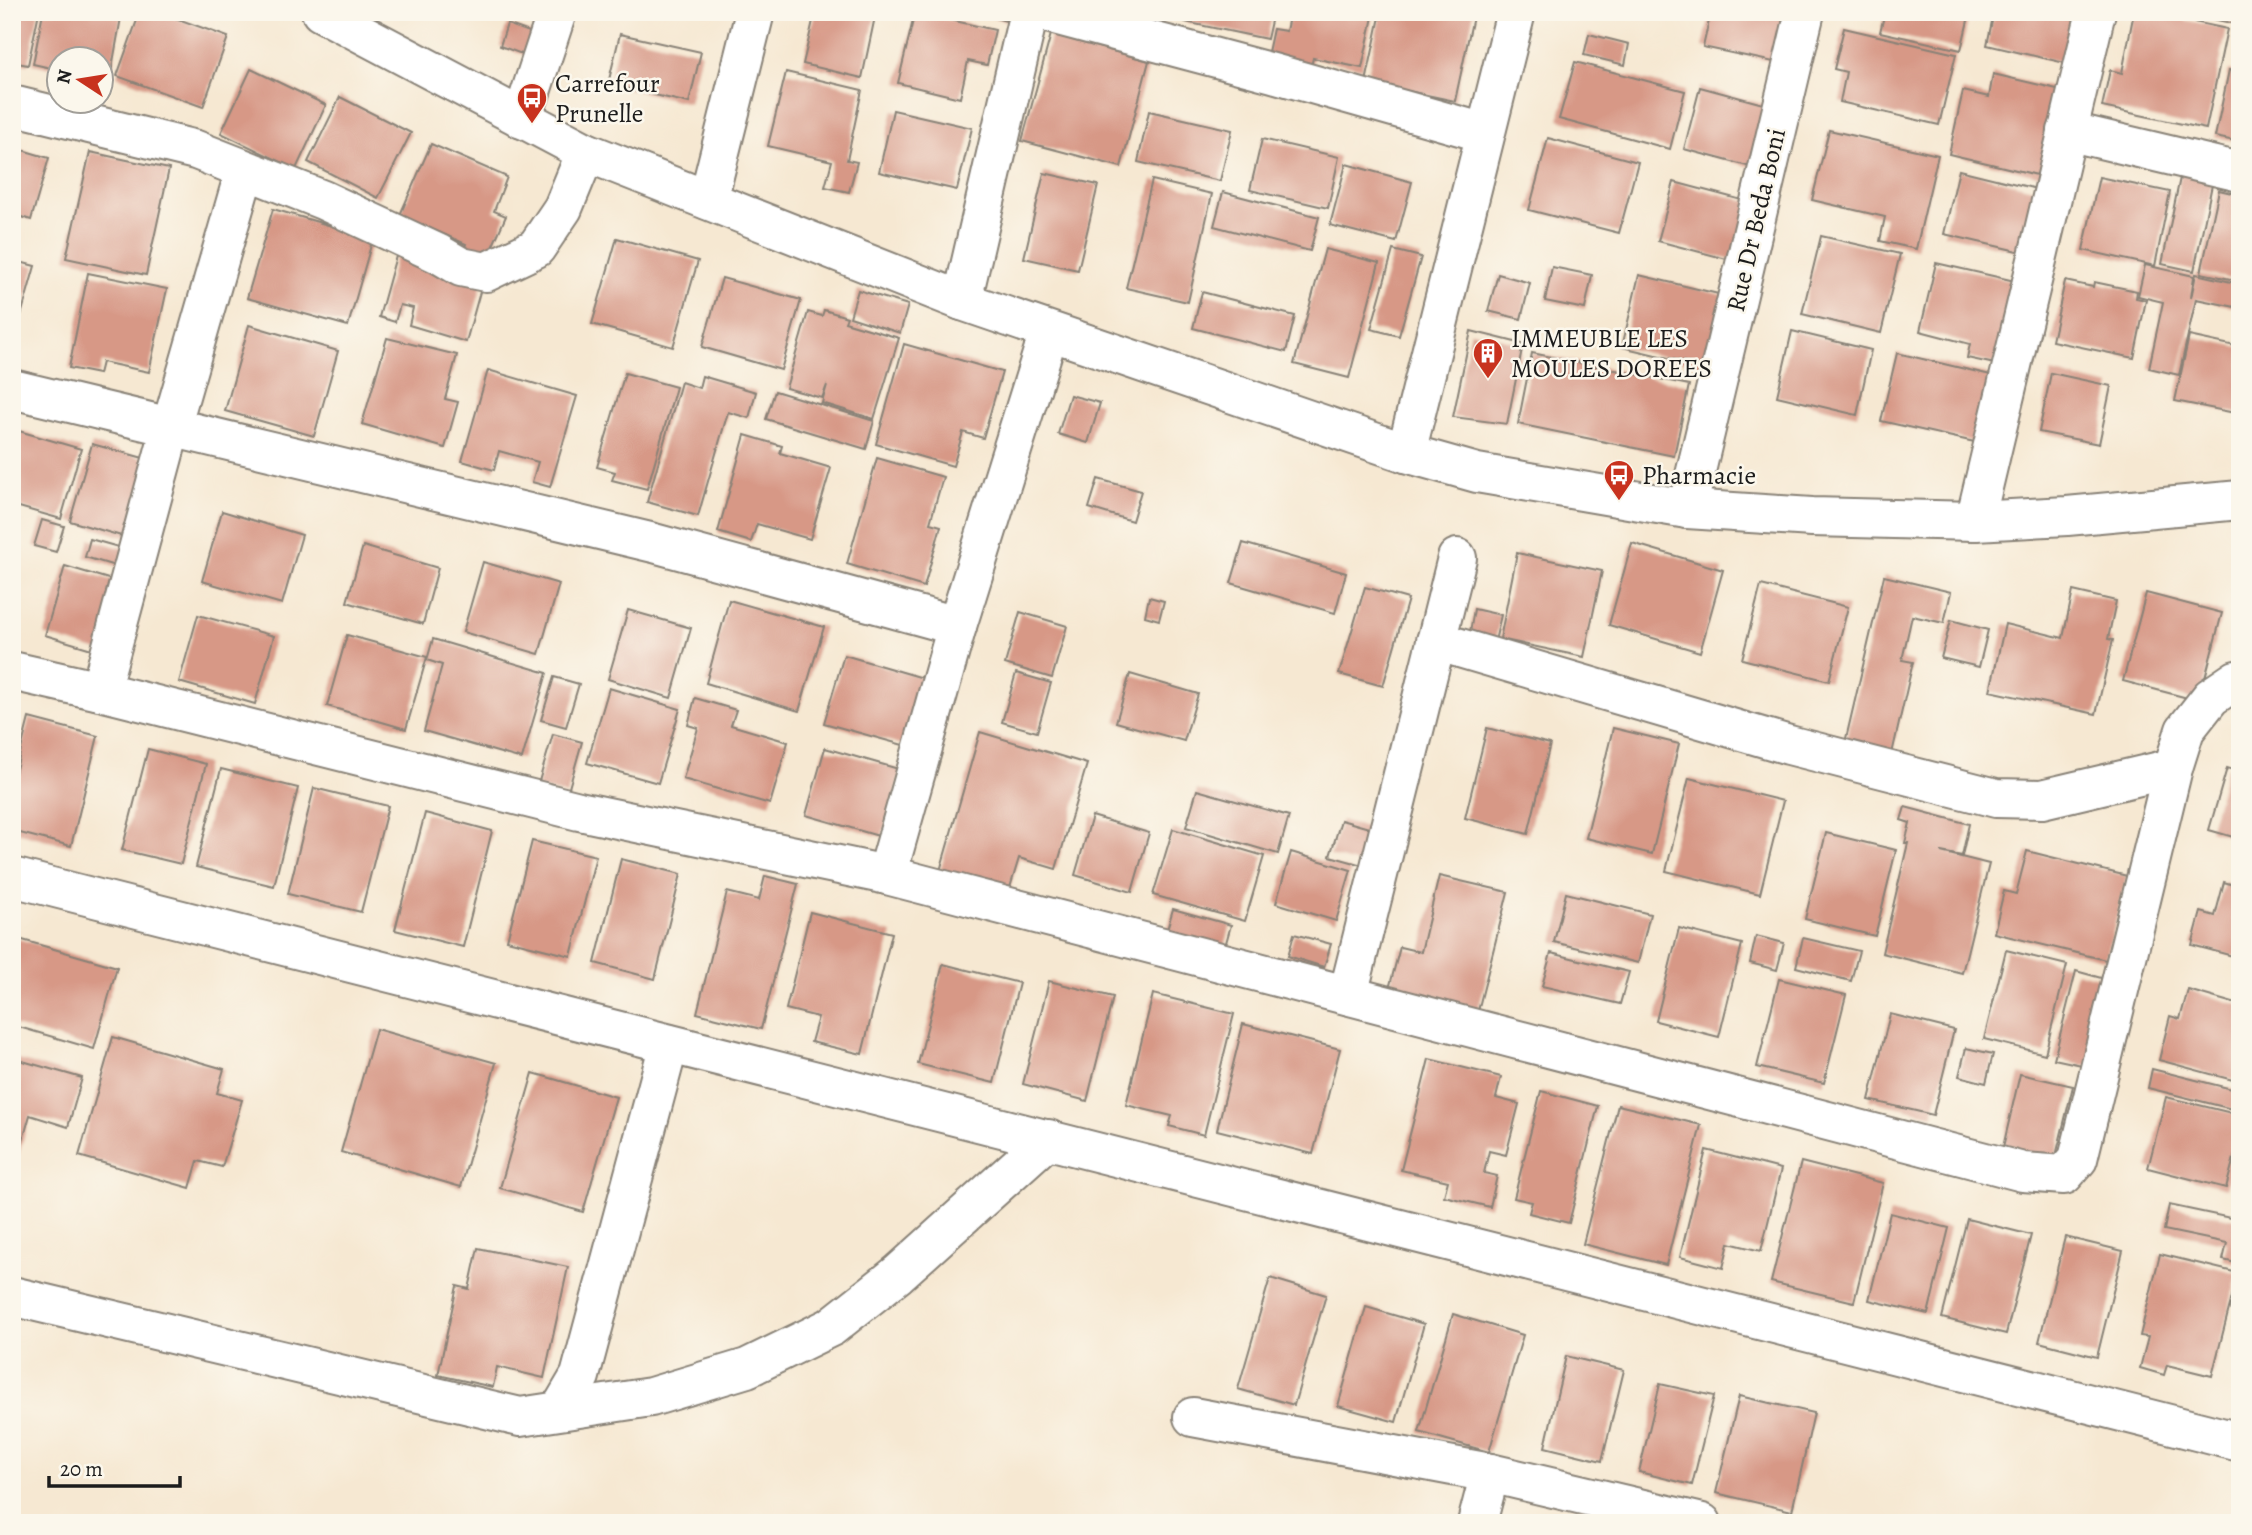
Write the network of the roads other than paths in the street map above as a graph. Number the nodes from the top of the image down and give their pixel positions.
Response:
1 (321, 12) edge
2 (557, 12) edge
3 (755, 12) edge
4 (1029, 12) edge
5 (1043, 12) edge
6 (1516, 12) edge
7 (1805, 12) edge
8 (2096, 12) edge
9 (12, 105) edge
10 (522, 119) junction
11 (2067, 131) junction
12 (1485, 133) junction
13 (586, 152) junction
14 (245, 170) junction
15 (2240, 172) edge
16 (708, 200) junction
17 (962, 301) junction
18 (1049, 332) junction
19 (12, 389) edge
20 (171, 427) junction
21 (1406, 453) junction
22 (2240, 500) edge
23 (1687, 509) junction
24 (1975, 521) junction
25 (1457, 558) dead end
26 (957, 626) junction
27 (1436, 641) junction
28 (12, 671) edge
29 (2240, 680) edge
30 (100, 691) junction
31 (2173, 768) junction
32 (887, 875) junction
33 (12, 877) edge
34 (1348, 995) junction
35 (669, 1044) junction
36 (1048, 1139) junction
37 (12, 1296) edge
38 (560, 1410) junction
39 (1193, 1417) dead end
40 (2240, 1442) edge
41 (1490, 1472) junction
42 (1476, 1523) edge
43 (1702, 1523) edge

1 - 10 street
2 - 10 street
3 - 16 street
4 - 17 street
5 - 12 street
6 - 12 street
7 - 23 street, Rue Dr Beda Boni
8 - 11 street
9 - 14 street
10 - 13 street
11 - 15 street
11 - 24 street
12 - 21 street
13 - 14 street
13 - 16 street
14 - 20 street
16 - 17 street
17 - 18 street
18 - 21 street
18 - 26 street
19 - 20 street
20 - 26 street
20 - 30 street
21 - 23 street
22 - 24 street
23 - 24 street
25 - 27 street
26 - 32 street
27 - 31 street
27 - 34 street
28 - 30 street
29 - 31 street
30 - 32 street
31 - 34 street
32 - 34 street
33 - 35 street
35 - 36 street
35 - 38 street
36 - 38 street
36 - 40 street
37 - 38 street
39 - 41 street
41 - 42 street
41 - 43 street

